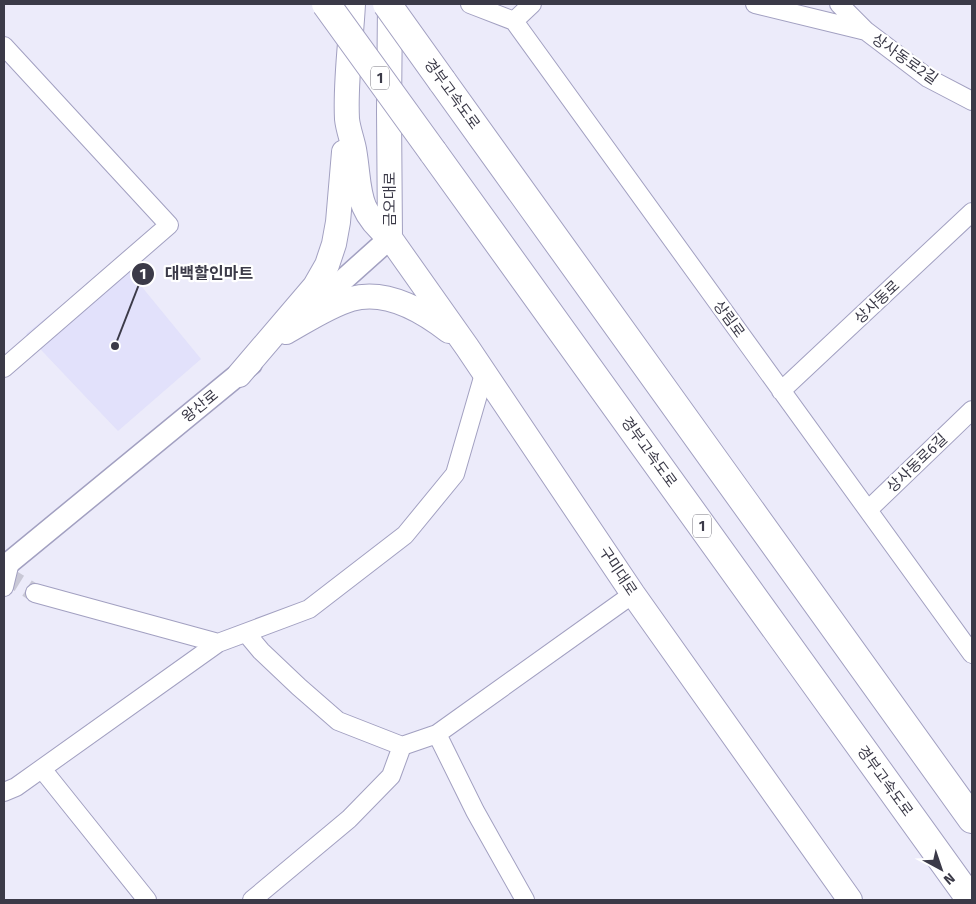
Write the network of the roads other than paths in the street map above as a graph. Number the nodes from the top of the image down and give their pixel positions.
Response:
1 (326, 4) edge
2 (353, 4) edge
3 (387, 4) edge
4 (390, 4) edge
5 (470, 4) edge
6 (532, 4) edge
7 (756, 4) edge
8 (839, 4) edge
9 (514, 21) junction
10 (866, 31) junction
11 (4, 46) edge
12 (972, 100) edge
13 (347, 120) junction
14 (972, 212) edge
15 (390, 238) junction
16 (286, 332) junction
17 (467, 347) junction
18 (4, 368) edge
19 (484, 374) junction
20 (239, 375) junction
21 (781, 391) junction
22 (970, 418) edge
23 (868, 510) junction
24 (7, 564) edge
25 (4, 587) edge
26 (35, 593) tunnel mouth
27 (633, 594) junction
28 (246, 632) junction
29 (218, 643) junction
30 (972, 654) edge
31 (437, 734) junction
32 (402, 746) junction
33 (42, 769) junction
34 (4, 792) edge
35 (972, 818) edge
36 (147, 900) edge
37 (252, 900) edge
38 (525, 900) edge
39 (850, 900) edge
40 (972, 900) edge

1 - 40 highway, 경부고속도로 / 1, bridge
2 - 13 main road, 금오대로
3 - 35 highway, 경부고속도로, bridge
4 - 15 main road, 금오대로
5 - 9 street
6 - 9 street
7 - 10 street, 상사동로2길
8 - 10 street, 상사동로2길
9 - 21 street, 상림로
10 - 12 street, 상사동로2길
11 - 18 street
13 - 15 main road, 금오대로
13 - 20 main road
14 - 21 street, 상사동로
15 - 16 street, 왕산로
15 - 17 main road, 구미대로
16 - 17 main road
16 - 20 street, 왕산로
17 - 19 main road, 구미대로
19 - 27 main road, 구미대로
19 - 28 street
20 - 24 street, 왕산로
21 - 23 street, 상림로
22 - 23 street, 상사동로6길
23 - 30 street, 상림로
24 - 25 street
26 - 29 street
27 - 31 street
27 - 39 main road, 구미대로
28 - 29 street
28 - 32 street
29 - 33 street
31 - 32 street
31 - 38 street
32 - 37 street
33 - 34 street
33 - 36 street

